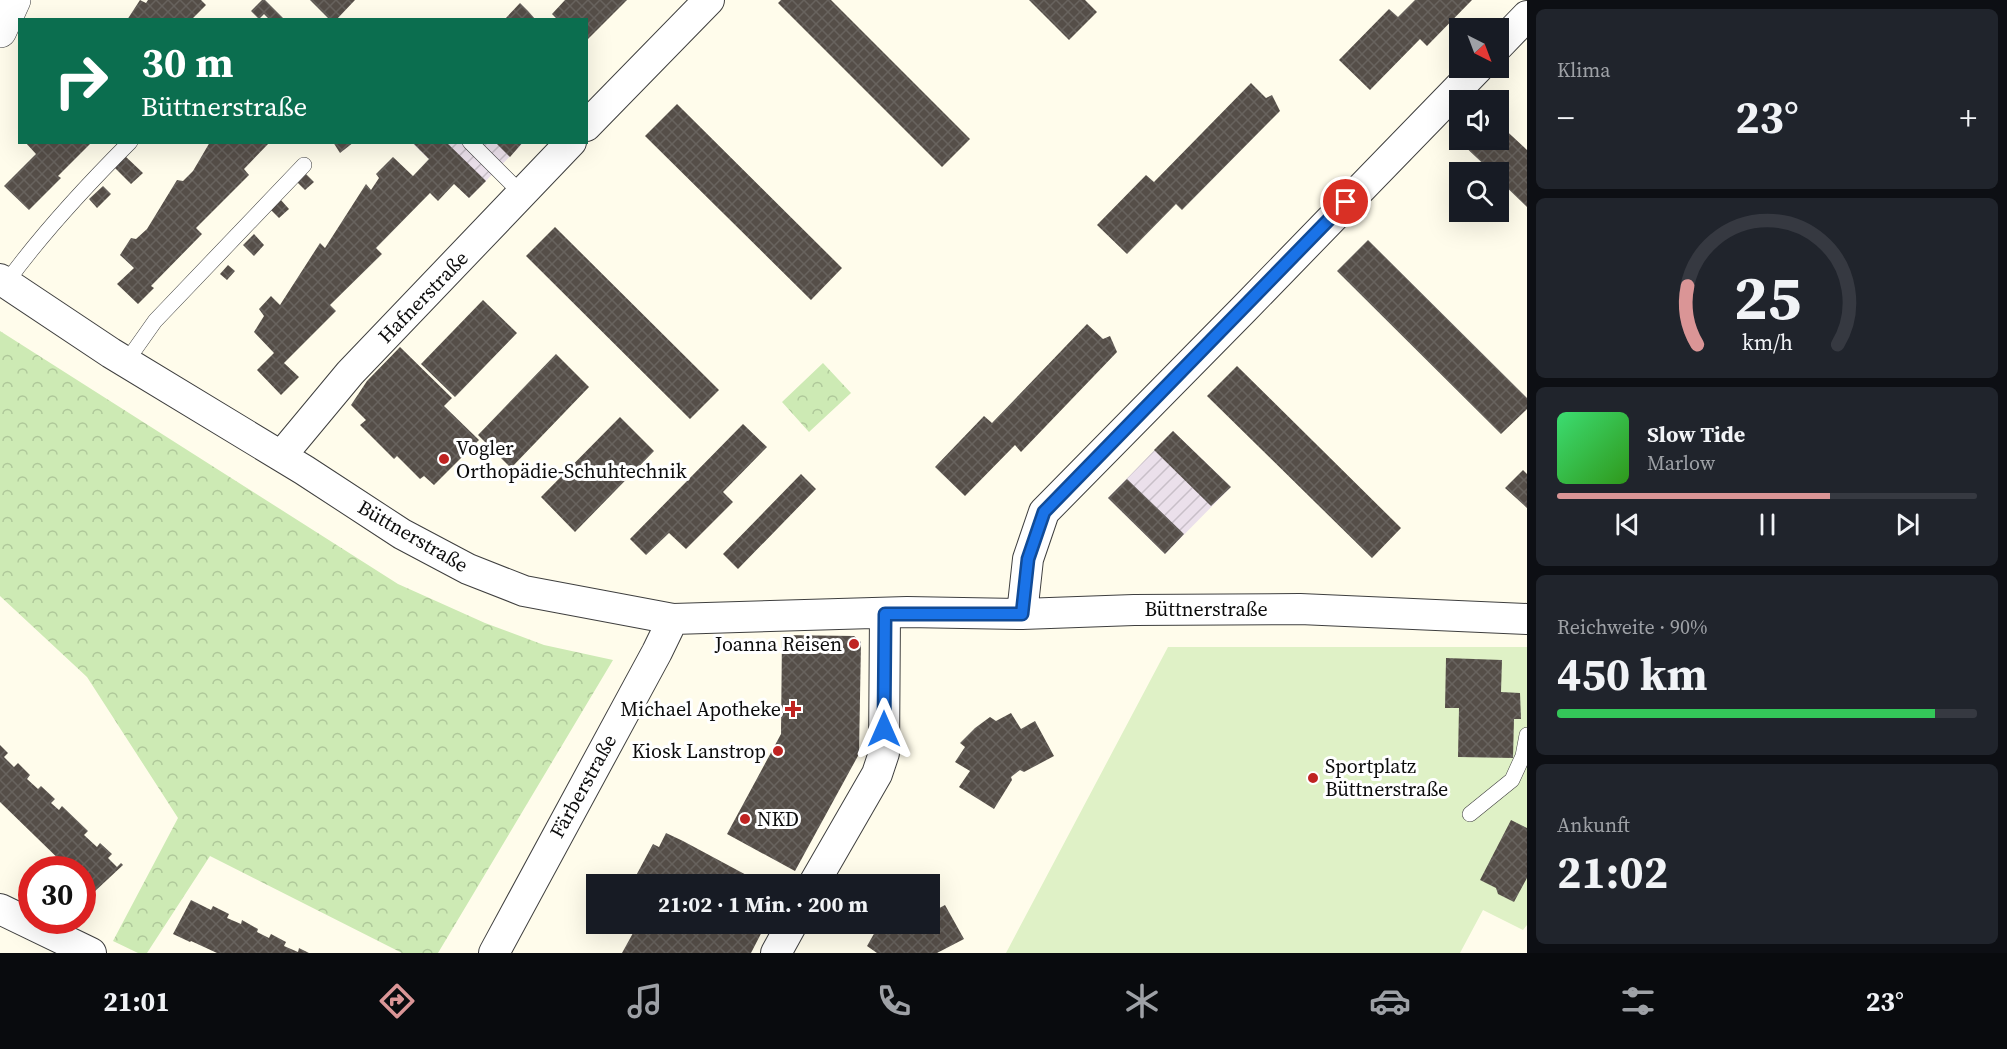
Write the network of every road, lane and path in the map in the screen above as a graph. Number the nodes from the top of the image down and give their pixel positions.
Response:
1 (14, 0) edge
2 (709, 0) edge
3 (1527, 16) edge
4 (0, 31) edge
5 (1509, 35) edge
6 (1468, 78) edge
7 (588, 124) edge
8 (128, 144) edge
9 (472, 144) edge
10 (569, 144) edge
11 (304, 165) dead end
12 (522, 194) junction
13 (3, 281) edge
14 (126, 362) junction
15 (281, 456) junction
16 (885, 614) junction
17 (1022, 614) junction
18 (672, 619) junction
19 (1527, 620) edge
20 (1527, 735) edge
21 (1470, 814) dead end
22 (819, 874) edge
23 (0, 909) edge
24 (786, 934) edge
25 (91, 953) edge
26 (494, 953) edge
27 (776, 953) edge

1 - 4 street
2 - 7 street
3 - 5 street
6 - 17 street
8 - 13 lane
9 - 12 lane
10 - 12 street, Hafnerstraße
11 - 14 lane
12 - 15 street, Hafnerstraße
13 - 14 street, Büttnerstraße
14 - 15 street, Büttnerstraße
15 - 18 street, Büttnerstraße
16 - 17 street, Büttnerstraße
16 - 18 street, Büttnerstraße
16 - 22 street
17 - 19 street, Büttnerstraße
18 - 26 street, Färberstraße
20 - 21 lane
23 - 25 street
24 - 27 street

